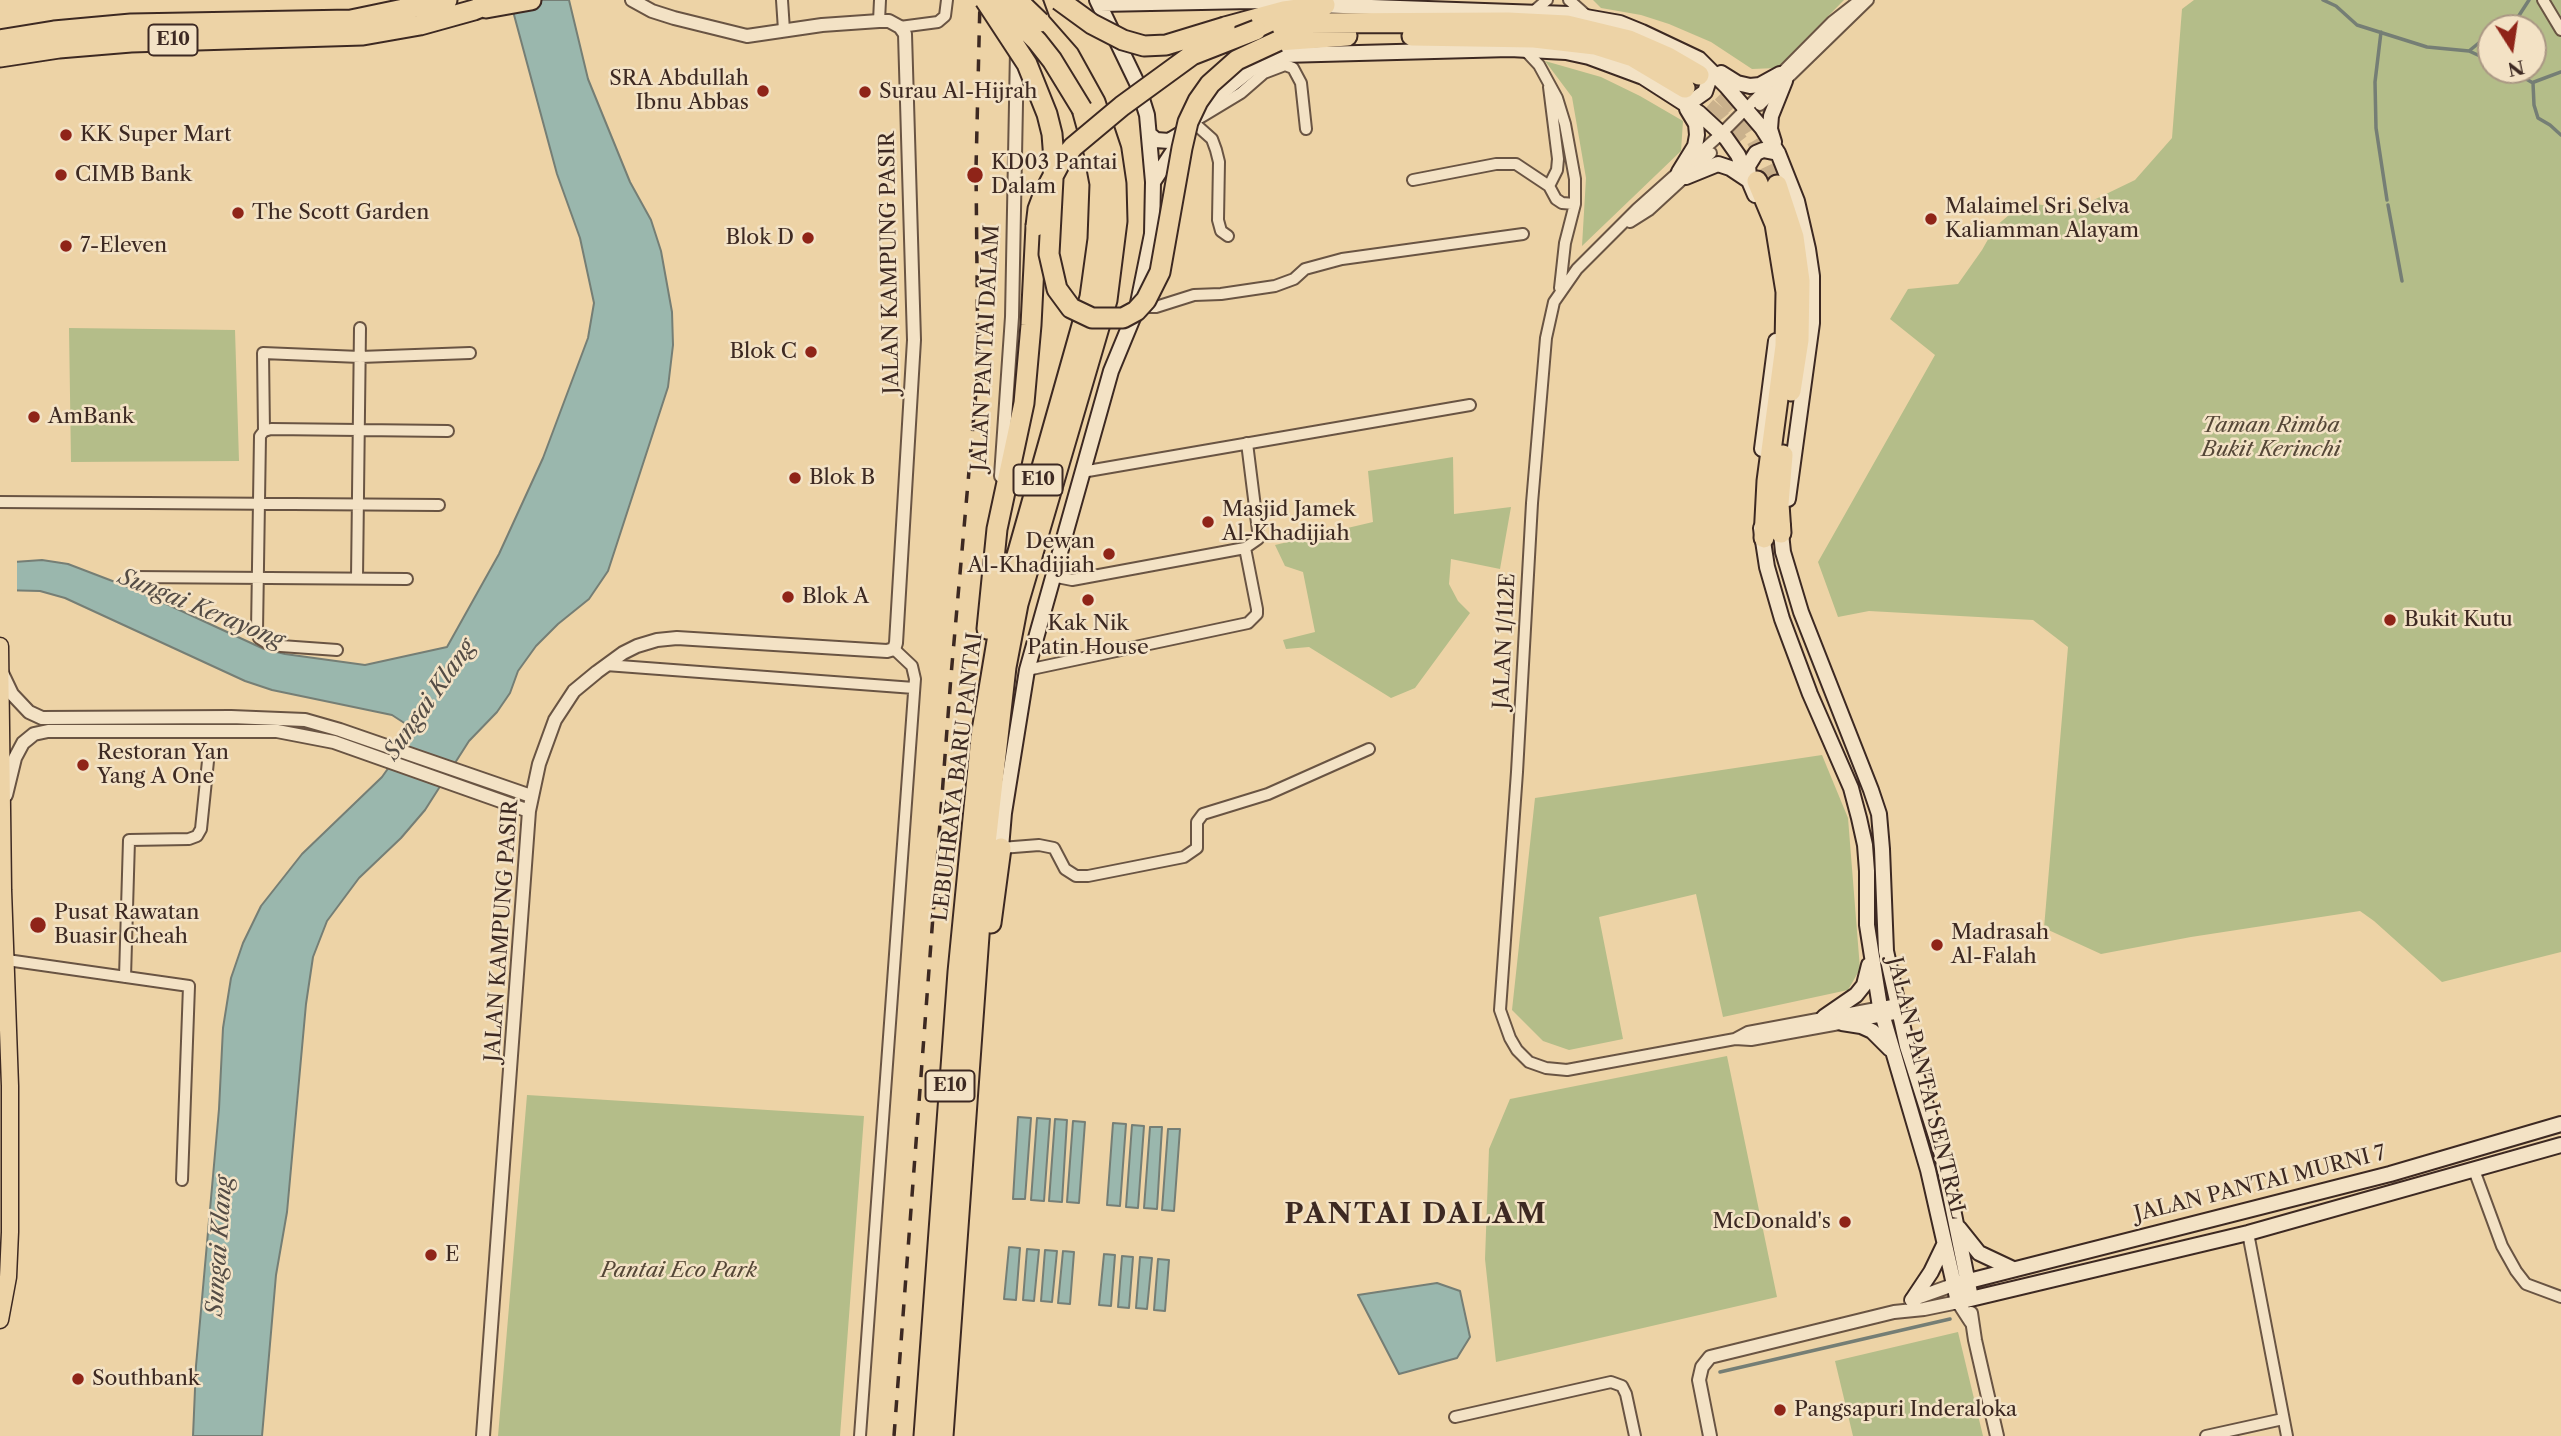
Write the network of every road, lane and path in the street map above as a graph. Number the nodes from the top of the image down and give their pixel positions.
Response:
1 (387, 0) edge
2 (447, 0) edge
3 (499, 0) edge
4 (531, 0) edge
5 (632, 0) edge
6 (782, 0) edge
7 (880, 0) edge
8 (947, 0) edge
9 (985, 0) edge
10 (996, 0) edge
11 (1018, 0) edge
12 (1032, 0) edge
13 (1059, 0) edge
14 (1547, 0) edge
15 (1569, 0) edge
16 (1860, 0) edge
17 (1868, 0) edge
18 (2543, 0) edge
19 (1098, 2) edge
20 (1325, 5) junction
21 (474, 10) junction
22 (1528, 11) junction
23 (1589, 17) junction
24 (351, 20) junction
25 (879, 21) junction
26 (1040, 22) junction
27 (900, 27) junction
28 (784, 30) junction
29 (1387, 30) junction
30 (2561, 30) edge
31 (8, 47) edge
32 (1517, 49) junction
33 (1782, 78) junction
34 (1691, 80) junction
35 (1549, 81) junction
36 (1088, 106) junction
37 (1749, 111) junction
38 (1190, 125) junction
39 (1306, 129) dead end
40 (1149, 134) junction
41 (1724, 136) junction
42 (1778, 153) junction
43 (1682, 174) junction
44 (1413, 180) dead end
45 (1753, 181) junction
46 (1153, 182) junction
47 (1549, 186) junction
48 (1777, 186) tunnel mouth
49 (1576, 204) junction
50 (1523, 234) dead end
51 (1228, 236) dead end
52 (1560, 291) junction
53 (1138, 307) junction
54 (360, 328) dead end
55 (470, 353) dead end
56 (360, 356) junction
57 (1470, 405) dead end
58 (359, 429) junction
59 (264, 431) junction
60 (448, 431) dead end
61 (1247, 443) junction
62 (1082, 472) junction
63 (0, 502) edge
64 (259, 504) junction
65 (359, 505) junction
66 (439, 505) dead end
67 (997, 529) junction
68 (1773, 535) junction
69 (1245, 548) junction
70 (1052, 576) junction
71 (131, 577) dead end
72 (259, 578) junction
73 (357, 578) junction
74 (407, 579) dead end
75 (0, 646) edge
76 (894, 649) junction
77 (337, 650) dead end
78 (606, 665) junction
79 (992, 665) junction
80 (1, 669) edge
81 (1027, 670) junction
82 (1830, 685) junction
83 (914, 688) junction
84 (1810, 694) junction
85 (337, 736) junction
86 (1369, 749) dead end
87 (208, 761) dead end
88 (491, 790) junction
89 (531, 796) junction
90 (3, 807) junction
91 (529, 811) junction
92 (1879, 814) junction
93 (1859, 818) junction
94 (1001, 848) junction
95 (1, 883) edge
96 (1870, 957) junction
97 (6, 960) junction
98 (125, 977) junction
99 (1899, 1008) junction
100 (1881, 1012) junction
101 (1824, 1017) junction
102 (972, 1018) junction
103 (1842, 1023) junction
104 (1735, 1039) junction
105 (1894, 1056) junction
106 (2561, 1124) edge
107 (2561, 1145) edge
108 (2474, 1170) junction
109 (182, 1180) dead end
110 (1956, 1223) junction
111 (2248, 1233) junction
112 (1944, 1245) junction
113 (2013, 1269) junction
114 (1960, 1283) junction
115 (2561, 1297) edge
116 (1913, 1298) junction
117 (1965, 1300) junction
118 (1894, 1312) junction
119 (0, 1320) edge
120 (1455, 1417) dead end
121 (2283, 1419) junction
122 (483, 1436) edge
123 (860, 1436) edge
124 (924, 1436) edge
125 (943, 1436) edge
126 (1635, 1436) edge
127 (1710, 1436) edge
128 (1997, 1436) edge
129 (2206, 1436) edge
130 (2287, 1436) edge

1 - 24 highway
2 - 24 highway, E10
3 - 21 highway, E10
4 - 21 highway
5 - 28 street
6 - 28 street
7 - 25 street
8 - 27 street
9 - 29 highway, bridge
10 - 36 highway, LEBUHRAYA BARU PANTAI / E10, bridge
11 - 26 highway, LEBUHRAYA BARU PANTAI / E10, bridge
11 - 67 street, JALAN PANTAI DALAM
12 - 26 highway, LEBUHRAYA BARU PANTAI / E10, bridge
13 - 20 highway, bridge
14 - 22 street
15 - 23 street
16 - 33 street
17 - 33 street
18 - 30 street
19 - 20 main road, JALAN PANTAI SENTRAL
19 - 40 main road
20 - 22 main road, JALAN PANTAI SENTRAL
21 - 31 highway, E10
22 - 23 main road, JALAN PANTAI SENTRAL
22 - 29 highway
23 - 34 main road, JALAN PANTAI SENTRAL
24 - 31 highway, E10
25 - 27 street
25 - 28 street
26 - 36 highway, LEBUHRAYA BARU PANTAI / E10
27 - 76 street, JALAN KAMPUNG PASIR
29 - 32 highway
29 - 34 highway
29 - 67 highway, bridge
32 - 34 main road, JALAN PANTAI SENTRAL
32 - 35 street
32 - 38 main road, JALAN PANTAI SENTRAL
33 - 34 main road
33 - 37 street, JALAN 1/112E
33 - 42 main road
34 - 37 main road, JALAN PANTAI SENTRAL
34 - 41 main road, JALAN PANTAI SENTRAL
34 - 43 main road
35 - 47 street
35 - 49 street
36 - 79 highway, LEBUHRAYA BARU PANTAI / E10
36 - 102 highway, LEBUHRAYA BARU PANTAI / E10
37 - 41 street, JALAN 1/112E
37 - 42 main road, JALAN PANTAI SENTRAL
38 - 39 street
38 - 40 main road
38 - 46 main road, JALAN PANTAI SENTRAL
38 - 51 street
40 - 46 main road
41 - 43 street, JALAN 1/112E
41 - 45 main road, JALAN PANTAI SENTRAL
42 - 45 main road
42 - 68 main road, JALAN PANTAI SENTRAL
43 - 45 main road
43 - 52 street, JALAN 1/112E
44 - 47 street
45 - 68 highway
46 - 53 main road
47 - 49 street
48 - 68 highway
49 - 52 street
50 - 53 street
52 - 104 street, JALAN 1/112E
53 - 62 main road
54 - 56 street
55 - 56 street
56 - 58 street
56 - 59 street
57 - 61 street
58 - 59 street
58 - 60 street
58 - 65 street
59 - 64 street
61 - 62 street
61 - 69 street
62 - 70 main road
63 - 64 street
64 - 65 street
64 - 72 street
65 - 66 street
65 - 73 street
67 - 79 highway
68 - 82 main road, JALAN PANTAI SENTRAL
68 - 84 main road, JALAN PANTAI SENTRAL
69 - 70 street
69 - 81 street
70 - 81 main road
71 - 72 street
72 - 73 street
72 - 77 street
73 - 74 street
75 - 80 main road
76 - 78 street, JALAN KAMPUNG PASIR
76 - 83 street
78 - 83 street
78 - 89 street, JALAN KAMPUNG PASIR
79 - 124 highway, LEBUHRAYA BARU PANTAI / E10
80 - 85 street
80 - 90 main road
81 - 94 main road
82 - 84 main road
82 - 92 main road, JALAN PANTAI SENTRAL
83 - 123 street
84 - 93 main road, JALAN PANTAI SENTRAL
85 - 88 street
85 - 90 street
86 - 94 street
87 - 98 street
88 - 89 street
88 - 91 street
89 - 91 street, JALAN KAMPUNG PASIR
90 - 95 main road
91 - 122 street, JALAN KAMPUNG PASIR
92 - 93 main road
92 - 99 main road, JALAN PANTAI SENTRAL
93 - 96 main road, JALAN PANTAI SENTRAL
94 - 102 highway
95 - 97 main road
96 - 100 main road, JALAN PANTAI SENTRAL
96 - 101 main road
97 - 98 street
97 - 119 main road
98 - 109 street
99 - 100 street
99 - 110 main road, JALAN PANTAI SENTRAL
100 - 101 street
100 - 103 street
100 - 105 main road, JALAN PANTAI SENTRAL
101 - 104 street
102 - 125 highway, LEBUHRAYA BARU PANTAI / E10
103 - 104 street
103 - 105 main road
105 - 112 main road, JALAN PANTAI SENTRAL
106 - 113 main road, JALAN PANTAI MURNI 7
107 - 108 main road, JALAN PANTAI MURNI 7
108 - 111 main road, JALAN PANTAI MURNI 7
108 - 115 street
110 - 113 main road
110 - 114 main road, JALAN PANTAI SENTRAL
111 - 117 main road, JALAN PANTAI MURNI 7
111 - 121 street
112 - 114 main road, JALAN PANTAI SENTRAL
112 - 116 main road
113 - 114 main road, JALAN PANTAI MURNI 7
114 - 116 street
114 - 117 main road
116 - 118 street
117 - 118 street
117 - 128 street
118 - 127 street
120 - 126 street
121 - 129 street
121 - 130 street

